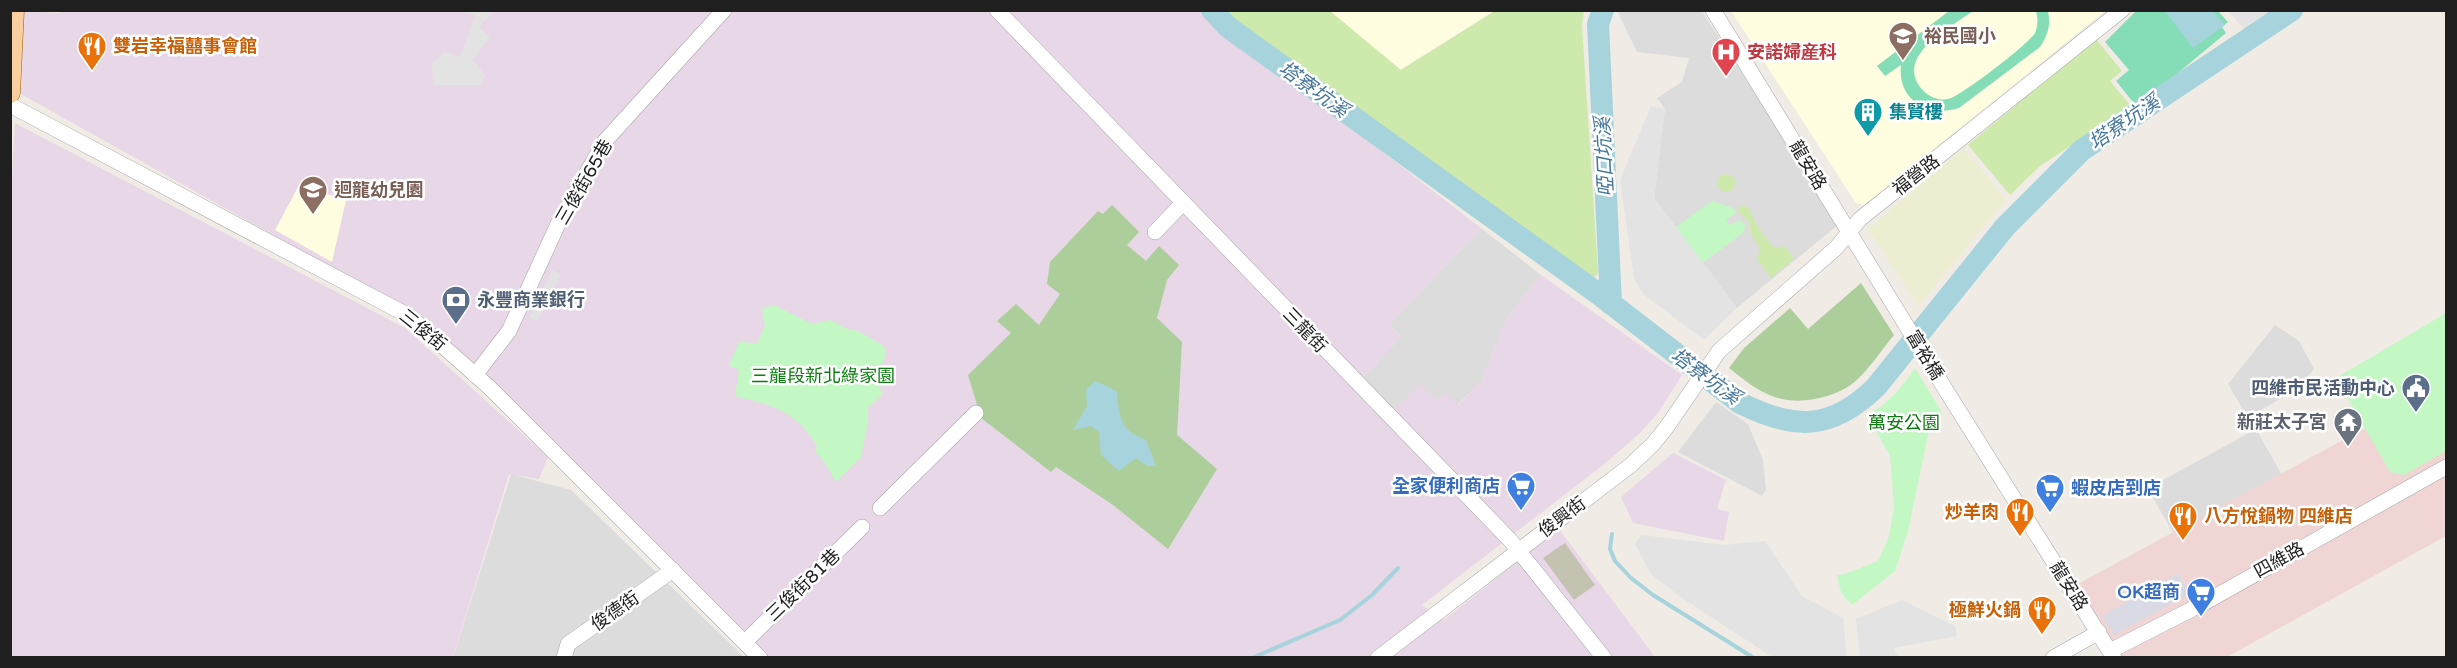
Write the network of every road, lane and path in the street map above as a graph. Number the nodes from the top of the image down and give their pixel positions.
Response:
1 (14, 10) edge
2 (724, 10) edge
3 (997, 10) edge
4 (1713, 10) edge
5 (2122, 10) edge
6 (10, 93) edge
7 (10, 105) edge
8 (1183, 203) junction
9 (1155, 232) dead end
10 (1849, 232) junction
11 (1903, 319) joint
12 (1719, 351) joint
13 (475, 375) junction
14 (1947, 392) joint
15 (976, 413) dead end
16 (2446, 467) edge
17 (880, 508) dead end
18 (862, 527) dead end
19 (1518, 550) junction
20 (673, 570) junction
21 (2099, 632) junction
22 (745, 642) junction
23 (2112, 654) edge
24 (564, 657) edge
25 (760, 657) edge
26 (1378, 657) edge
27 (1604, 657) edge
28 (2053, 657) edge

1 - 6 main road
2 - 13 street, 三俊街65巷
3 - 8 street, 三龍街
4 - 10 street, 龍安路
5 - 10 street, 福營路
7 - 13 street, 三俊街
8 - 9 street
8 - 19 street, 三龍街
10 - 11 street, 龍安路
10 - 12 street, 福營路
11 - 14 street, 富裕橋
12 - 19 street, 俊興街
13 - 20 street, 三俊街
14 - 21 street, 龍安路
15 - 17 street
16 - 23 street, 四維路
18 - 22 street, 三俊街81巷
19 - 26 street, 俊興街
19 - 27 street, 三龍街
20 - 22 street, 三俊街
20 - 24 street, 俊德街
21 - 23 street, 龍安路
21 - 28 street
22 - 25 street, 三俊街

